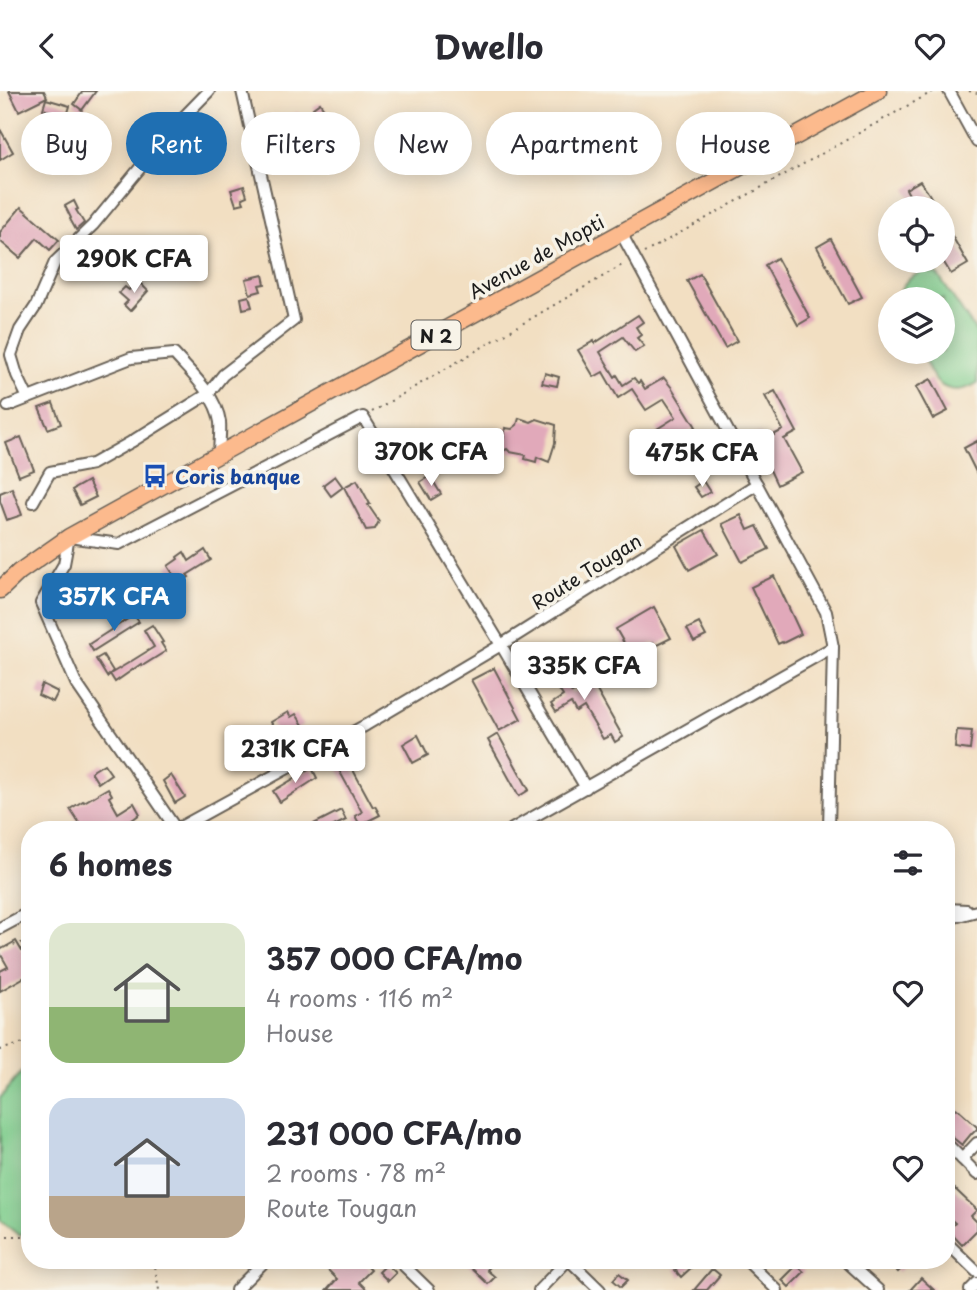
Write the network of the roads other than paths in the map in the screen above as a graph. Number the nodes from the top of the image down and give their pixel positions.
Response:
1 (209, 91) edge
2 (242, 91) edge
3 (878, 91) edge
4 (949, 91) edge
5 (977, 142) edge
6 (621, 233) junction
7 (208, 394) junction
8 (28, 398) junction
9 (8, 406) dead end
10 (219, 455) junction
11 (757, 484) junction
12 (33, 502) dead end
13 (69, 537) junction
14 (0, 590) edge
15 (501, 645) junction
16 (834, 647) junction
17 (586, 787) junction
18 (171, 821) edge
19 (191, 821) edge
20 (526, 821) edge
21 (829, 821) edge
22 (955, 910) edge
23 (977, 911) edge
24 (21, 917) edge
25 (955, 917) edge
26 (0, 928) edge
27 (977, 1143) edge
28 (955, 1152) edge
29 (962, 1159) junction
30 (977, 1174) edge
31 (955, 1251) edge
32 (257, 1269) edge
33 (407, 1269) edge
34 (560, 1269) edge
35 (578, 1269) edge
36 (755, 1269) edge
37 (855, 1269) edge
38 (977, 1272) edge
39 (977, 1283) edge
40 (236, 1290) edge
41 (429, 1290) edge
42 (539, 1290) edge
43 (600, 1290) edge
44 (777, 1290) edge
45 (878, 1290) edge
46 (970, 1290) edge

1 - 8 street
2 - 7 street
3 - 6 main road, Avenue de Mopti / N 2
4 - 5 street
6 - 10 main road, Avenue de Mopti / N 2
6 - 11 street
7 - 8 street
7 - 10 street
7 - 12 street
8 - 9 street
10 - 13 main road, Avenue de Mopti / N 2
11 - 15 street, Route Tougan
11 - 16 street
13 - 14 main road, Avenue de Mopti / N 2
13 - 15 street
13 - 18 street
15 - 17 street
15 - 19 street, Route Tougan
16 - 17 street
16 - 21 street
17 - 20 street
22 - 23 street
23 - 25 street
24 - 26 street
27 - 29 street
28 - 29 street
29 - 30 street
31 - 38 street
32 - 40 street
33 - 41 street
34 - 42 street
35 - 43 street
36 - 44 street
37 - 45 street
39 - 46 street

